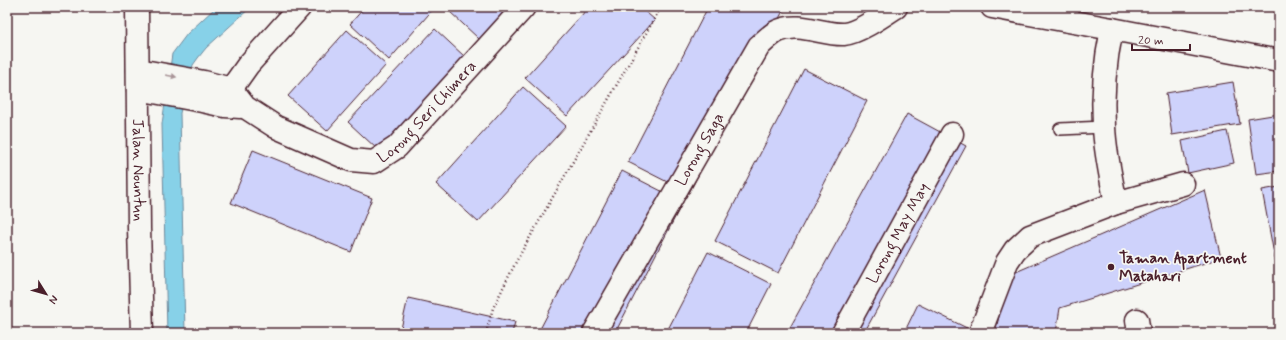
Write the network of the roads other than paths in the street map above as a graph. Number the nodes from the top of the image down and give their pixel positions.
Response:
1 (137, 7) edge
2 (300, 7) edge
3 (524, 7) edge
4 (896, 7) edge
5 (992, 7) edge
6 (1112, 28) junction
7 (1279, 61) edge
8 (138, 79) junction
9 (233, 101) junction
10 (1104, 127) junction
11 (1060, 129) dead end
12 (952, 134) dead end
13 (1183, 184) dead end
14 (1116, 203) junction
15 (142, 333) edge
16 (594, 333) edge
17 (843, 333) edge
18 (980, 333) edge

1 - 8 street, Jalan Nountun
2 - 9 street
3 - 9 street, Lorong Seri Chimera
4 - 16 street, Lorong Saga
5 - 6 street
6 - 7 street
6 - 10 street
8 - 9 street, Lorong Seri Chimera
8 - 15 street, Jalan Nountun
10 - 11 lane
10 - 14 street
12 - 17 street, Lorong May May
13 - 14 street
14 - 18 street

